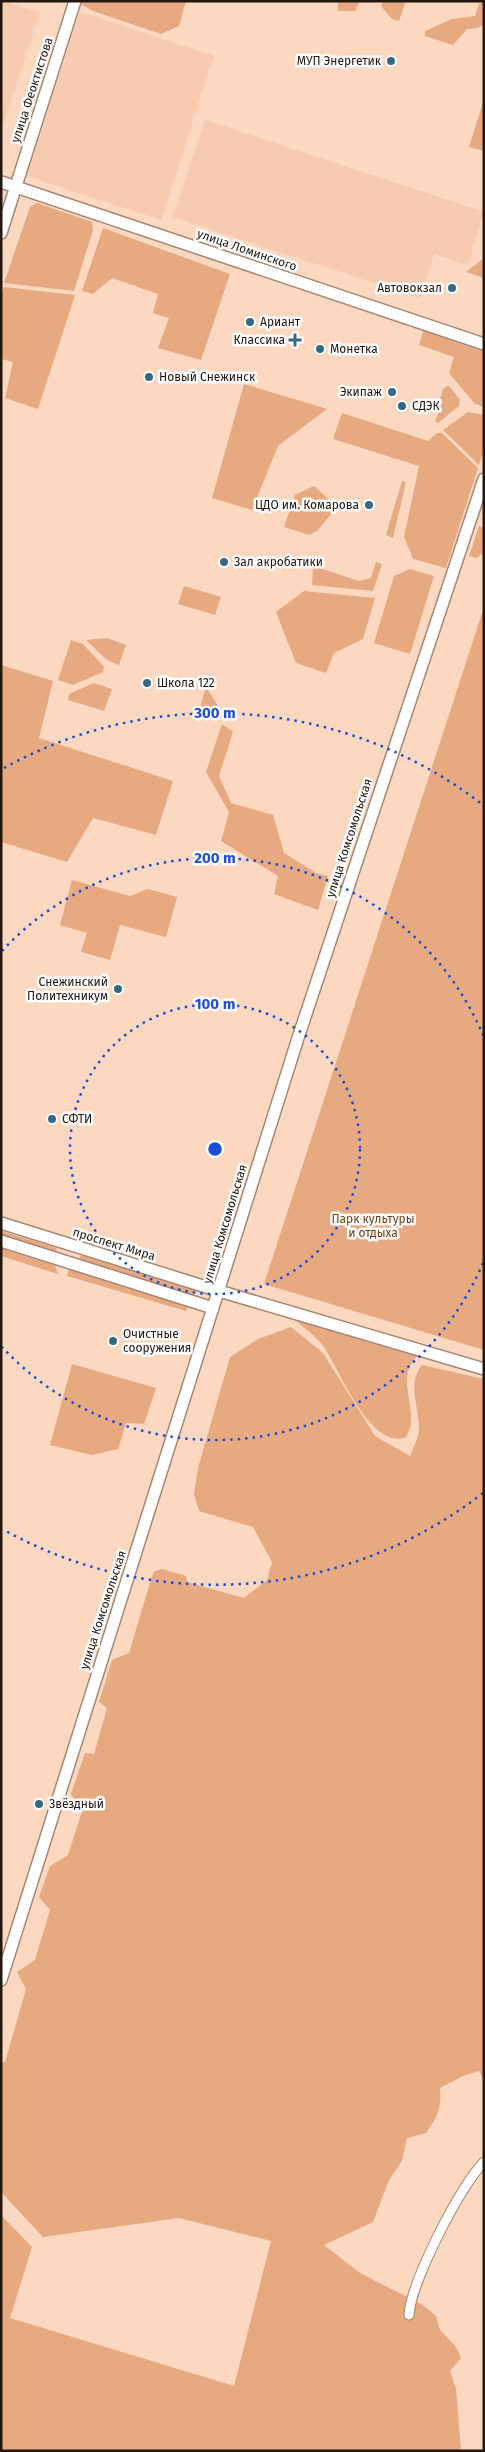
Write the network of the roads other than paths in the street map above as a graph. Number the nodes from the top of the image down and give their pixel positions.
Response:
1 (75, 1) edge
2 (1, 182) edge
3 (16, 187) junction
4 (1, 233) edge
5 (484, 344) edge
6 (484, 478) edge
7 (1, 1223) edge
8 (1, 1241) edge
9 (71, 1246) junction
10 (66, 1262) junction
11 (219, 1291) junction
12 (213, 1308) junction
13 (484, 1369) edge
14 (1, 1980) edge
15 (484, 2162) edge
16 (409, 2315) dead end

1 - 3 street, улица Феоктистова
2 - 3 street, улица Ломинского
3 - 4 street, улица Феоктистова
3 - 5 street, улица Ломинского
6 - 11 street, улица Комсомольская
7 - 9 street, проспект Мира
8 - 10 street
9 - 10 street
9 - 11 street, проспект Мира
10 - 12 street
11 - 12 street, улица Комсомольская
11 - 13 street, проспект Мира
12 - 14 street, улица Комсомольская
15 - 16 street

